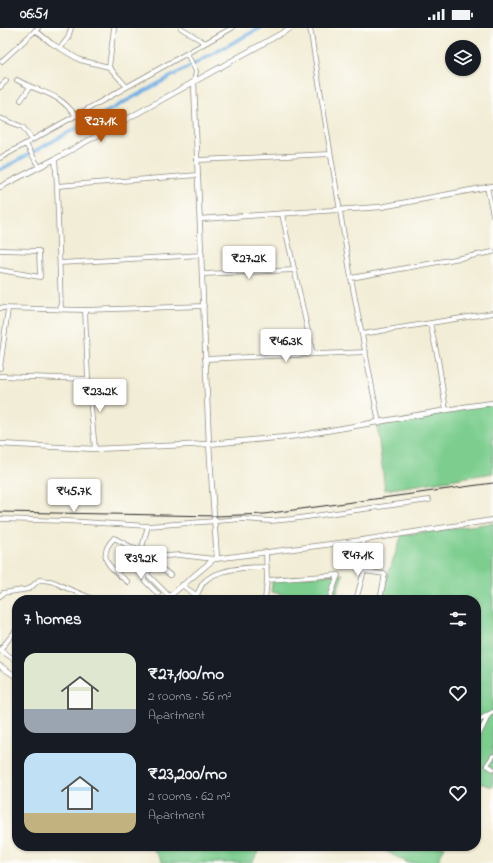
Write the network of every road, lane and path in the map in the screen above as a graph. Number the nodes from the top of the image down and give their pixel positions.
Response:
1 (71, 28) edge
2 (114, 28) edge
3 (181, 28) edge
4 (232, 28) edge
5 (310, 28) edge
6 (37, 29) edge
7 (288, 29) edge
8 (205, 44) junction
9 (61, 48) junction
10 (187, 54) junction
11 (2, 60) dead end
12 (109, 67) junction
13 (18, 80) dead end
14 (6, 81) dead end
15 (194, 83) junction
16 (0, 87) edge
17 (30, 87) junction
18 (126, 87) junction
19 (22, 100) dead end
20 (76, 116) junction
21 (0, 118) edge
22 (32, 140) junction
23 (27, 145) junction
24 (330, 154) junction
25 (0, 158) edge
26 (55, 159) junction
27 (198, 160) junction
28 (39, 167) junction
29 (198, 175) junction
30 (0, 186) edge
31 (57, 186) junction
32 (493, 186) edge
33 (488, 187) junction
34 (341, 210) junction
35 (282, 214) junction
36 (493, 215) edge
37 (200, 219) junction
38 (0, 250) edge
39 (493, 252) edge
40 (202, 255) junction
41 (60, 264) junction
42 (0, 270) edge
43 (295, 270) junction
44 (203, 274) junction
45 (352, 278) junction
46 (204, 306) junction
47 (0, 308) edge
48 (8, 309) junction
49 (61, 310) junction
50 (85, 310) junction
51 (493, 313) edge
52 (430, 323) junction
53 (362, 334) junction
54 (366, 352) junction
55 (313, 354) junction
56 (205, 359) junction
57 (0, 368) edge
58 (0, 376) edge
59 (88, 379) junction
60 (493, 403) edge
61 (446, 410) junction
62 (379, 423) junction
63 (0, 444) edge
64 (209, 444) junction
65 (95, 449) junction
66 (429, 500) dead end
67 (0, 519) edge
68 (493, 520) edge
69 (216, 522) junction
70 (148, 526) junction
71 (363, 540) junction
72 (140, 551) junction
73 (266, 552) junction
74 (139, 558) junction
75 (156, 558) junction
76 (216, 559) junction
77 (157, 565) junction
78 (267, 567) junction
79 (364, 571) junction
80 (146, 573) junction
81 (170, 575) dead end
82 (267, 580) junction
83 (128, 582) dead end
84 (182, 585) junction
85 (158, 594) dead end
86 (83, 595) edge
87 (168, 595) edge
88 (170, 595) edge
89 (192, 595) edge
90 (197, 595) edge
91 (266, 595) edge
92 (331, 595) edge
93 (357, 595) edge
94 (381, 595) edge
95 (0, 596) edge
96 (12, 635) edge
97 (0, 650) edge
98 (12, 658) edge
99 (0, 666) edge
100 (12, 674) edge
101 (491, 713) edge
102 (481, 719) edge
103 (481, 732) edge
104 (493, 756) edge
105 (493, 769) edge

1 - 9 street
2 - 12 street
3 - 8 street
4 - 8 street
5 - 24 street
6 - 9 street
6 - 11 street
7 - 15 street
8 - 10 street
9 - 12 street
10 - 15 street
10 - 18 street
12 - 18 street
13 - 17 street
14 - 16 street
15 - 26 street
15 - 27 street
17 - 19 street
17 - 20 street
18 - 20 street
20 - 22 street
21 - 22 street
22 - 23 street
23 - 25 street
23 - 28 street
24 - 27 street
24 - 34 street
26 - 28 street
26 - 31 street
27 - 29 street
28 - 30 street
29 - 31 street
29 - 37 street
31 - 41 street
32 - 33 street
33 - 34 street
33 - 36 street
34 - 35 street
34 - 45 street
35 - 37 street
35 - 43 street
37 - 40 street
38 - 42 street
39 - 45 street
40 - 41 street
40 - 44 street
41 - 49 street
43 - 44 street
43 - 55 street
44 - 46 street
45 - 53 street
46 - 50 street
46 - 56 street
47 - 48 street
48 - 49 street
48 - 57 street
49 - 50 street
50 - 59 street
51 - 52 street
52 - 53 street
52 - 61 street
53 - 54 street
54 - 55 street
54 - 62 street
55 - 56 street
56 - 64 street
58 - 59 street
59 - 65 street
60 - 61 street
61 - 62 street
62 - 64 street
63 - 65 street
64 - 65 street
64 - 69 street
66 - 69 street
67 - 70 street
68 - 71 street
69 - 70 street
69 - 76 street
70 - 72 street
71 - 73 street
71 - 79 street
72 - 74 street
72 - 83 street
73 - 76 street
73 - 78 street
74 - 75 street
74 - 80 street
75 - 76 street
75 - 77 street
76 - 84 street
77 - 80 street
77 - 81 street
78 - 82 street
78 - 90 street
79 - 93 street
79 - 94 street
80 - 85 street
80 - 87 street
82 - 91 street
82 - 92 street
84 - 88 street
84 - 89 street
86 - 95 street
96 - 97 street
97 - 98 street
99 - 100 street
101 - 102 street
101 - 103 street
104 - 105 street

